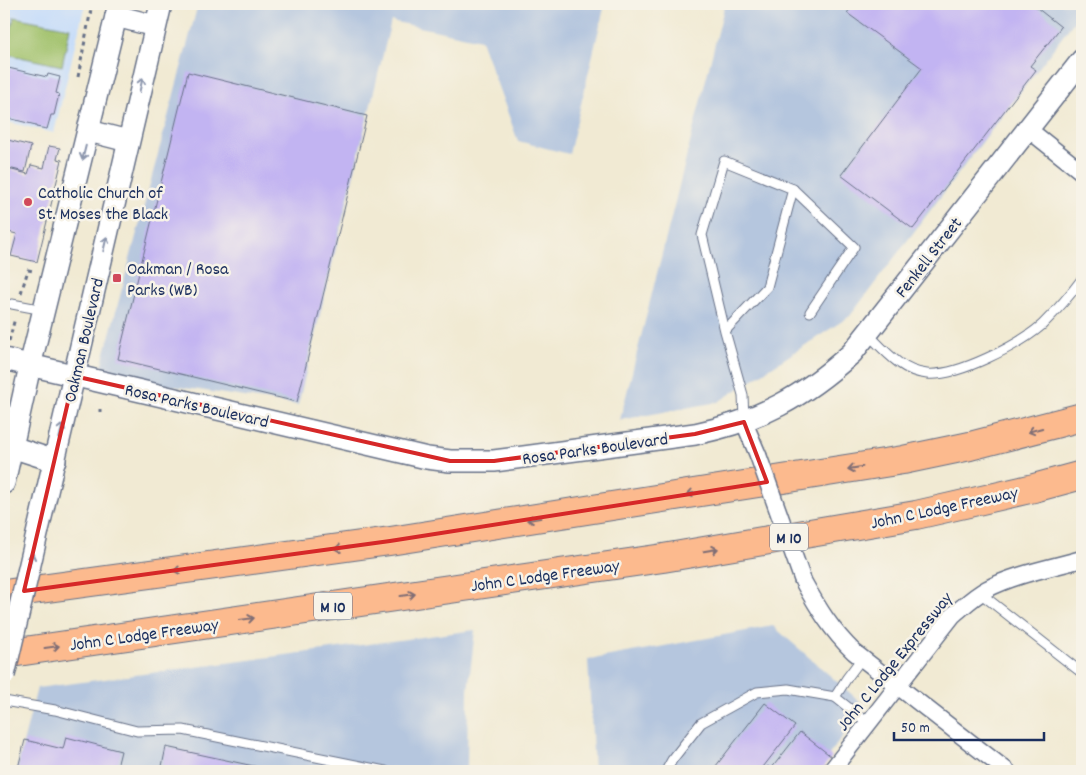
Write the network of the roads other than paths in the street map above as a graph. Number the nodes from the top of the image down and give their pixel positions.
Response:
1 (161, 4) edge
2 (118, 10) edge
3 (155, 26) junction
4 (1082, 60) edge
5 (1028, 129) junction
6 (89, 131) junction
7 (128, 141) junction
8 (1082, 172) edge
9 (793, 189) junction
10 (1082, 278) edge
11 (12, 304) dead end
12 (44, 310) junction
13 (810, 312) dead end
14 (724, 331) junction
15 (868, 334) junction
16 (4, 359) edge
17 (30, 366) junction
18 (74, 376) junction
19 (1082, 417) edge
20 (744, 422) junction
21 (12, 447) junction
22 (54, 461) junction
23 (1082, 475) edge
24 (4, 483) edge
25 (1082, 559) edge
26 (980, 593) junction
27 (4, 594) edge
28 (4, 654) edge
29 (862, 658) junction
30 (1082, 673) edge
31 (4, 675) edge
32 (898, 686) junction
33 (835, 697) junction
34 (4, 700) edge
35 (868, 723) junction
36 (385, 771) edge
37 (666, 771) edge
38 (832, 771) edge
39 (1007, 771) edge

1 - 3 street, Oakman Boulevard
2 - 3 street
2 - 6 street
7 -> 3 street, Oakman Boulevard
4 - 5 street, Fenkell Street
5 - 8 street
5 - 15 street, Fenkell Street
6 - 7 street
6 -> 12 street
18 -> 7 street, Oakman Boulevard
9 - 13 lane
9 - 14 lane
9 - 14 lane
10 - 15 lane
11 - 12 lane
12 - 17 street
14 - 20 lane
15 - 20 street, Fenkell Street
16 - 17 street, Rosa Parks Boulevard
17 - 18 street, Rosa Parks Boulevard
17 - 21 street
18 - 20 street, Rosa Parks Boulevard
22 -> 18 street, Oakman Boulevard
19 -> 27 highway
20 - 29 street, bridge
21 - 22 street
21 - 24 street
31 -> 22 street, Oakman Boulevard, bridge
28 -> 23 highway, John C Lodge Freeway / M 10
25 - 26 street, John C Lodge Expressway
26 - 30 lane
26 - 32 street, John C Lodge Expressway
29 - 32 street
29 - 33 lane
32 - 35 street, John C Lodge Expressway
32 - 39 street
33 - 35 lane
33 - 37 lane
34 - 36 lane
35 - 38 street, John C Lodge Expressway

